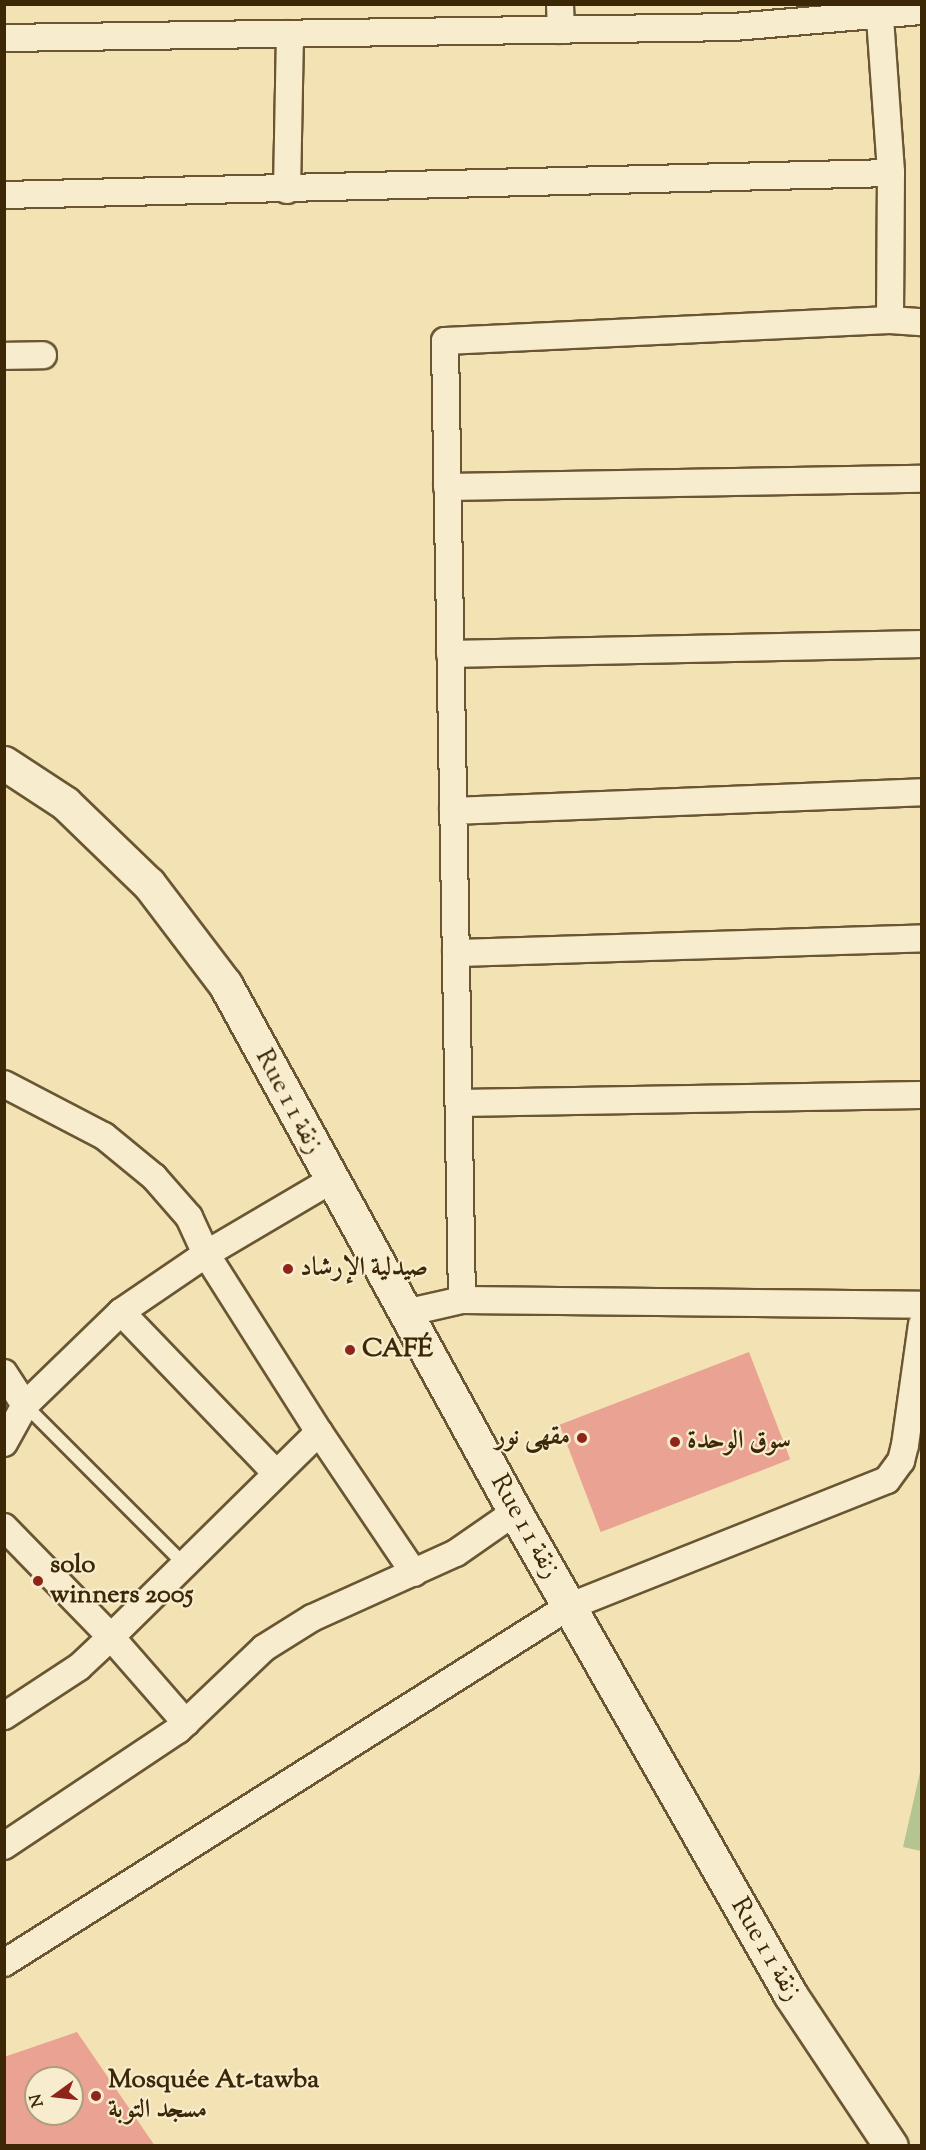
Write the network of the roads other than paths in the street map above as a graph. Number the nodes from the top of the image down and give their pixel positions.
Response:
1 (880, 8) edge
2 (921, 12) edge
3 (733, 16) edge
4 (560, 17) edge
5 (290, 34) junction
6 (4, 38) edge
7 (891, 173) junction
8 (287, 190) junction
9 (4, 195) edge
10 (890, 320) junction
11 (921, 322) edge
12 (4, 356) edge
13 (43, 356) dead end
14 (921, 479) edge
15 (447, 487) junction
16 (921, 644) edge
17 (450, 654) junction
18 (4, 763) edge
19 (921, 792) edge
20 (453, 811) junction
21 (921, 938) edge
22 (456, 953) junction
23 (4, 1084) edge
24 (921, 1095) edge
25 (459, 1103) junction
26 (330, 1180) junction
27 (206, 1254) junction
28 (462, 1300) junction
29 (921, 1305) edge
30 (121, 1312) junction
31 (405, 1313) junction
32 (921, 1324) edge
33 (4, 1373) edge
34 (24, 1405) junction
35 (319, 1432) junction
36 (4, 1443) edge
37 (276, 1473) junction
38 (515, 1512) junction
39 (4, 1527) edge
40 (183, 1563) junction
41 (414, 1573) junction
42 (568, 1606) junction
43 (111, 1637) junction
44 (4, 1716) edge
45 (186, 1723) junction
46 (4, 1846) edge
47 (4, 1963) edge
48 (891, 2145) edge

1 - 2 street
1 - 3 street
1 - 7 street
3 - 4 street
4 - 5 street
5 - 6 street
5 - 8 street
7 - 8 street
7 - 10 street
8 - 9 street
10 - 11 street
10 - 15 street
12 - 13 street
14 - 15 street
15 - 17 street
16 - 17 street
17 - 20 street
18 - 26 street, Rue 1 زنقة 1
19 - 20 street
20 - 22 street
21 - 22 street
22 - 25 street
23 - 27 street
24 - 25 street
25 - 28 street
26 - 27 street
26 - 31 street, Rue 1 زنقة 1
27 - 30 street
27 - 35 street
28 - 29 street
28 - 31 street
30 - 34 street
30 - 37 street
31 - 38 street, Rue 1 زنقة 1
32 - 42 street
33 - 34 street
34 - 36 street
34 - 40 lane
35 - 37 street
35 - 41 street
37 - 40 street
38 - 41 street
38 - 42 street, Rue 1 زنقة 1
39 - 43 street
40 - 43 street
41 - 45 street
42 - 47 street
42 - 48 street, Rue 1 زنقة 1
43 - 44 street
43 - 45 street
45 - 46 street

